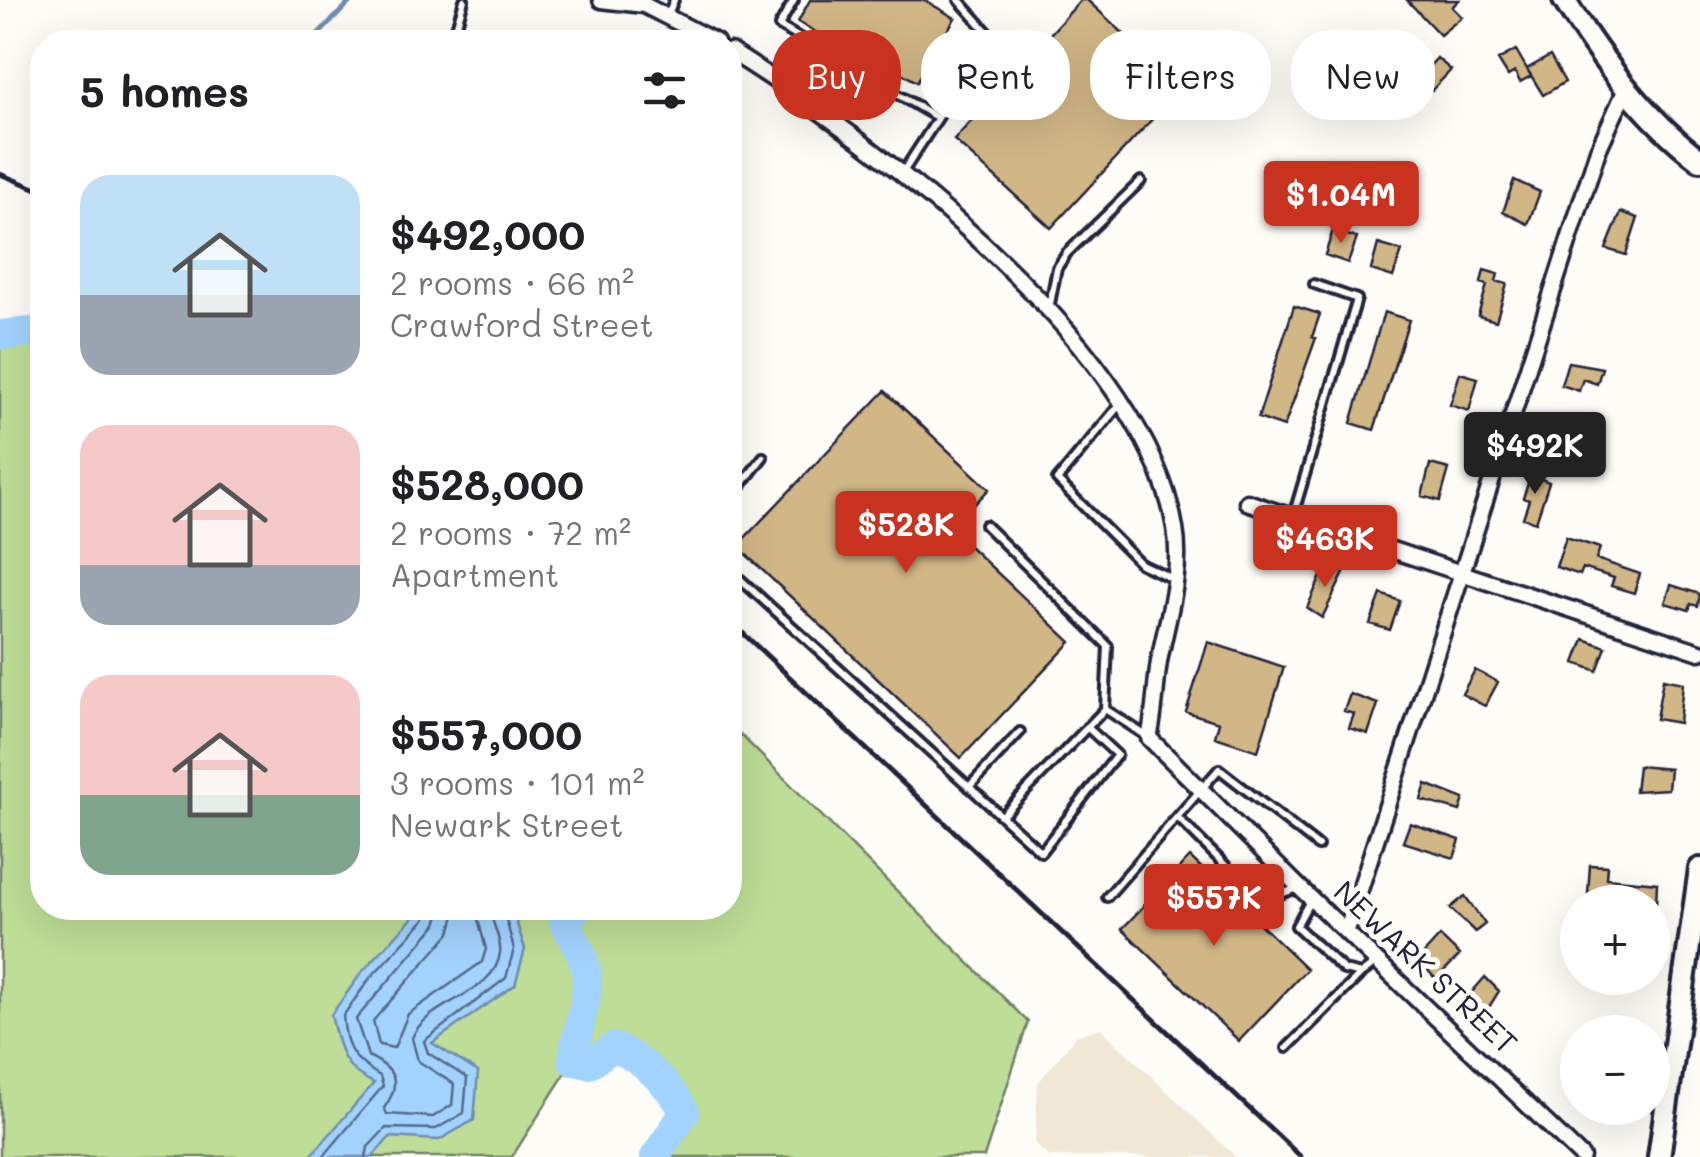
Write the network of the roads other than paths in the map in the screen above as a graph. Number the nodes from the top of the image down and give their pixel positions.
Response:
1 (464, 0) edge
2 (602, 0) edge
3 (674, 0) edge
4 (794, 0) edge
5 (960, 0) edge
6 (1564, 0) edge
7 (668, 16) junction
8 (455, 30) edge
9 (694, 30) edge
10 (986, 30) edge
11 (742, 59) edge
12 (1626, 89) junction
13 (921, 108) edge
14 (937, 120) edge
15 (1700, 160) edge
16 (903, 174) junction
17 (1140, 180) dead end
18 (1314, 284) dead end
19 (1048, 312) junction
20 (1122, 402) junction
21 (763, 458) dead end
22 (742, 485) edge
23 (1247, 502) dead end
24 (1292, 517) junction
25 (985, 525) dead end
26 (1462, 573) junction
27 (1176, 580) junction
28 (742, 581) edge
29 (1700, 652) edge
30 (1105, 709) junction
31 (1087, 727) junction
32 (1020, 732) dead end
33 (1149, 738) junction
34 (969, 786) junction
35 (1200, 791) junction
36 (1002, 816) junction
37 (1177, 818) junction
38 (1318, 846) dead end
39 (1700, 869) edge
40 (1299, 888) junction
41 (1107, 896) dead end
42 (1312, 898) junction
43 (1348, 930) junction
44 (1379, 961) junction
45 (1362, 974) junction
46 (1287, 1048) dead end
47 (1582, 1157) edge
48 (1659, 1157) edge

1 - 8 lane
2 - 7 street
3 - 7 lane
4 - 13 lane
5 - 10 lane
6 - 12 main road
7 - 9 street
11 - 16 street
12 - 15 main road
12 - 26 street
14 - 16 lane
16 - 19 street
17 - 19 lane
18 - 24 lane
19 - 20 street
20 - 27 street
20 - 27 lane
21 - 22 lane
23 - 24 street
24 - 26 street
25 - 30 lane
26 - 29 street
26 - 43 street
27 - 33 street
28 - 34 lane
30 - 31 lane
30 - 33 lane
31 - 36 lane
31 - 36 lane
32 - 34 lane
33 - 35 street, NEWARK STREET
34 - 36 lane
35 - 37 lane
35 - 38 lane
35 - 40 street, NEWARK STREET
37 - 40 lane
37 - 41 lane
39 - 48 main road
40 - 42 street, NEWARK STREET
42 - 43 street, NEWARK STREET
42 - 45 lane
43 - 44 street, NEWARK STREET
44 - 45 lane
44 - 47 street, NEWARK STREET
45 - 46 lane

